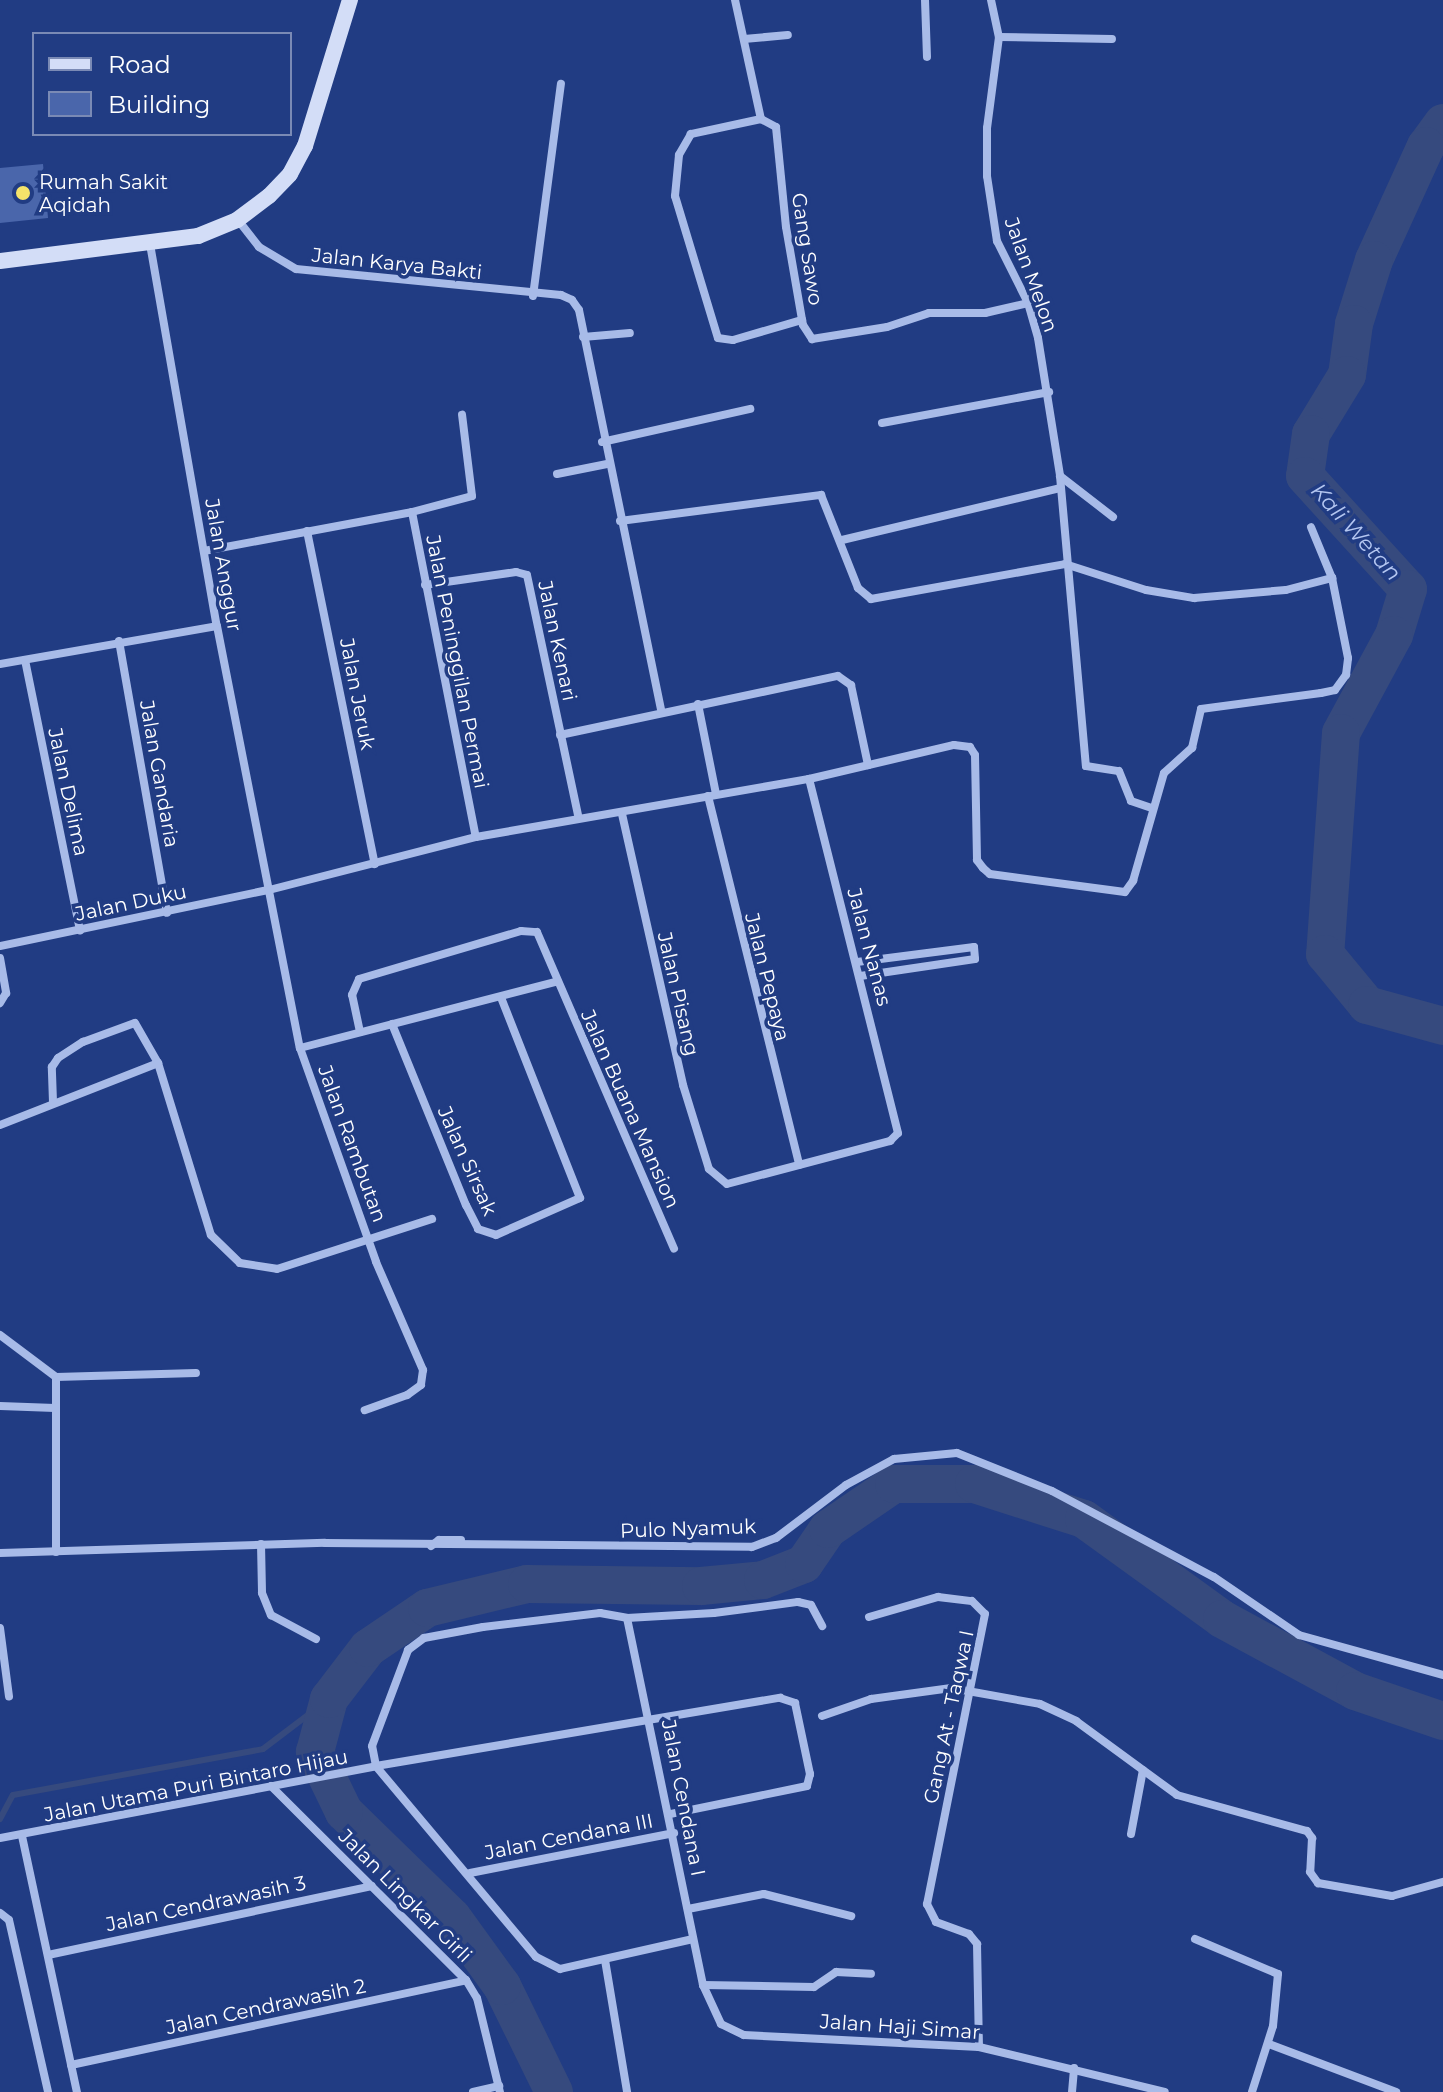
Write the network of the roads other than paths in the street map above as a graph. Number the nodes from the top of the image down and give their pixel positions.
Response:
1 (350, 0) edge
2 (735, 0) edge
3 (925, 0) edge
4 (991, 0) edge
5 (788, 35) dead end
6 (999, 37) junction
7 (744, 39) junction
8 (1112, 39) dead end
9 (927, 57) dead end
10 (561, 84) dead end
11 (761, 119) junction
12 (237, 220) junction
13 (150, 244) junction
14 (0, 261) edge
15 (533, 296) junction
16 (1028, 303) junction
17 (802, 320) junction
18 (630, 333) dead end
19 (583, 337) junction
20 (1049, 392) junction
21 (750, 409) dead end
22 (462, 415) dead end
23 (882, 423) dead end
24 (602, 442) junction
25 (607, 464) junction
26 (557, 474) dead end
27 (1060, 476) junction
28 (1060, 488) junction
29 (412, 512) junction
30 (1113, 517) dead end
31 (620, 521) junction
32 (1311, 527) dead end
33 (307, 531) junction
34 (842, 540) junction
35 (204, 551) junction
36 (1065, 564) junction
37 (1332, 578) junction
38 (425, 585) junction
39 (217, 626) junction
40 (119, 641) junction
41 (25, 660) junction
42 (0, 664) edge
43 (698, 704) junction
44 (661, 710) junction
45 (560, 735) junction
46 (868, 765) junction
47 (809, 779) junction
48 (712, 795) junction
49 (1151, 808) junction
50 (622, 814) junction
51 (578, 815) junction
52 (476, 837) junction
53 (375, 864) junction
54 (269, 890) junction
55 (167, 913) junction
56 (80, 930) junction
57 (0, 946) edge
58 (0, 958) edge
59 (857, 962) junction
60 (860, 976) junction
61 (556, 982) junction
62 (501, 997) junction
63 (0, 1003) edge
64 (392, 1024) junction
65 (360, 1032) junction
66 (300, 1048) junction
67 (158, 1063) junction
68 (53, 1102) junction
69 (0, 1125) edge
70 (799, 1165) junction
71 (432, 1219) dead end
72 (370, 1237) junction
73 (674, 1249) dead end
74 (0, 1335) edge
75 (196, 1373) dead end
76 (56, 1377) junction
77 (0, 1406) edge
78 (55, 1408) junction
79 (365, 1410) dead end
80 (461, 1540) dead end
81 (261, 1544) junction
82 (431, 1546) junction
83 (56, 1552) junction
84 (0, 1553) edge
85 (869, 1617) dead end
86 (627, 1618) junction
87 (822, 1626) dead end
88 (0, 1628) edge
89 (316, 1639) dead end
90 (1443, 1675) edge
91 (972, 1689) junction
92 (9, 1696) dead end
93 (822, 1716) dead end
94 (652, 1721) junction
95 (376, 1766) junction
96 (1143, 1770) junction
97 (271, 1786) junction
98 (670, 1814) junction
99 (674, 1833) junction
100 (1131, 1834) dead end
101 (22, 1836) junction
102 (1, 1838) edge
103 (470, 1873) junction
104 (1443, 1882) edge
105 (372, 1886) junction
106 (688, 1909) junction
107 (0, 1913) edge
108 (851, 1916) dead end
109 (693, 1939) junction
110 (1195, 1939) dead end
111 (48, 1955) junction
112 (605, 1960) junction
113 (871, 1974) dead end
114 (466, 1980) junction
115 (703, 1985) junction
116 (1269, 2044) junction
117 (979, 2047) junction
118 (71, 2065) junction
119 (1074, 2068) junction
120 (500, 2089) edge
121 (48, 2092) edge
122 (77, 2092) edge
123 (473, 2092) edge
124 (627, 2092) edge
125 (1072, 2092) edge
126 (1165, 2092) edge
127 (1252, 2092) edge
128 (1396, 2092) edge

1 - 12 main road
2 - 7 street, Gang Sawo
3 - 9 street
4 - 6 street, Jalan Melon
5 - 7 street
6 - 8 street
6 - 16 street, Jalan Melon
7 - 11 street, Gang Sawo
10 - 15 street
11 - 17 street, Gang Sawo
11 - 17 street
12 - 13 main road
12 - 15 street, Jalan Karya Bakti
13 - 14 main road
13 - 35 street, Jalan Anggur
15 - 19 street, Jalan Karya Bakti
16 - 17 street, Gang Sawo
16 - 20 street, Jalan Melon
18 - 19 street
19 - 24 street
20 - 23 street
20 - 27 street, Jalan Melon
21 - 24 street
22 - 29 street
24 - 25 street
25 - 26 street
25 - 31 street
27 - 28 street, Jalan Melon
27 - 30 street
28 - 34 street
28 - 36 street, Jalan Melon
29 - 33 street, Jalan Peninggilan Permai
29 - 38 street, Jalan Peninggilan Permai
31 - 34 street
31 - 44 street
32 - 37 street
33 - 35 street, Jalan Peninggilan Permai
33 - 53 street, Jalan Jeruk
34 - 36 street
35 - 39 street, Jalan Anggur
36 - 37 street
36 - 49 street, Jalan Melon
37 - 49 street
38 - 45 street, Jalan Kenari
38 - 52 street, Jalan Peninggilan Permai
39 - 40 street
39 - 54 street, Jalan Anggur
40 - 41 street
40 - 55 street, Jalan Gandaria
41 - 42 street
41 - 56 street, Jalan Delima
43 - 44 street
43 - 46 street
43 - 48 street
44 - 45 street
45 - 51 street, Jalan Kenari
46 - 47 street
46 - 49 street
47 - 48 street
47 - 59 street, Jalan Nanas
48 - 50 street
48 - 70 street, Jalan Pepaya
50 - 51 street
50 - 70 street, Jalan Pisang
51 - 52 street
52 - 53 street
53 - 54 street
54 - 55 street, Jalan Duku
54 - 66 street, Jalan Rambutan
55 - 56 street, Jalan Duku
56 - 57 street, Jalan Duku
58 - 63 street
59 - 60 street, Jalan Nanas
59 - 60 street
60 - 70 street, Jalan Nanas
61 - 62 street
61 - 65 street, Jalan Buana Mansion
61 - 73 street, Jalan Buana Mansion
62 - 64 street
62 - 64 street, Jalan Sirsak
64 - 65 street
65 - 66 street
66 - 72 street, Jalan Rambutan
67 - 68 street
67 - 68 street
67 - 72 street
68 - 69 street
71 - 72 street
72 - 79 street, Jalan Rambutan
74 - 76 street
75 - 76 street
76 - 78 street
77 - 78 street
78 - 83 street
80 - 82 street
81 - 82 street, Pulo Nyamuk
81 - 83 street, Pulo Nyamuk
81 - 89 street
82 - 90 street, Pulo Nyamuk
83 - 84 street, Pulo Nyamuk
85 - 91 street, Gang At - Taqwa I
86 - 87 street, Jalan Utama Puri Bintaro Hijau
86 - 94 street, Jalan Cendana I
86 - 95 street, Jalan Utama Puri Bintaro Hijau
88 - 92 street
91 - 93 street
91 - 96 street
91 - 117 street, Gang At - Taqwa I
94 - 95 street, Jalan Utama Puri Bintaro Hijau
94 - 98 street, Jalan Cendana I
94 - 98 street, Jalan Utama Puri Bintaro Hijau
95 - 97 street, Jalan Utama Puri Bintaro Hijau
95 - 103 street, Jalan Utama Puri Bintaro Hijau
96 - 100 street
96 - 104 street
97 - 101 street, Jalan Utama Puri Bintaro Hijau
97 - 105 street, Jalan Lingkar Girli
98 - 99 street, Jalan Cendana I
99 - 103 street, Jalan Cendana III
99 - 106 street, Jalan Cendana I
101 - 102 street, Jalan Utama Puri Bintaro Hijau
101 - 111 street, Jalan Utama Puri Bintaro Hijau
103 - 112 street, Jalan Utama Puri Bintaro Hijau
105 - 111 street, Jalan Cendrawasih 3
105 - 114 street, Jalan Lingkar Girli
106 - 108 street
106 - 109 street, Jalan Cendana I
107 - 121 street
109 - 112 street
109 - 115 street, Jalan Cendana I
110 - 116 street
111 - 118 street, Jalan Utama Puri Bintaro Hijau
112 - 124 street
113 - 115 street
114 - 118 street, Jalan Cendrawasih 2
114 - 120 street, Jalan Lingkar Girli
115 - 117 street, Jalan Haji Simar
116 - 127 street
116 - 128 street
117 - 119 street, Jalan Haji Simar
118 - 122 street, Jalan Utama Puri Bintaro Hijau
119 - 125 street
119 - 126 street, Jalan Haji Simar
120 - 123 street

